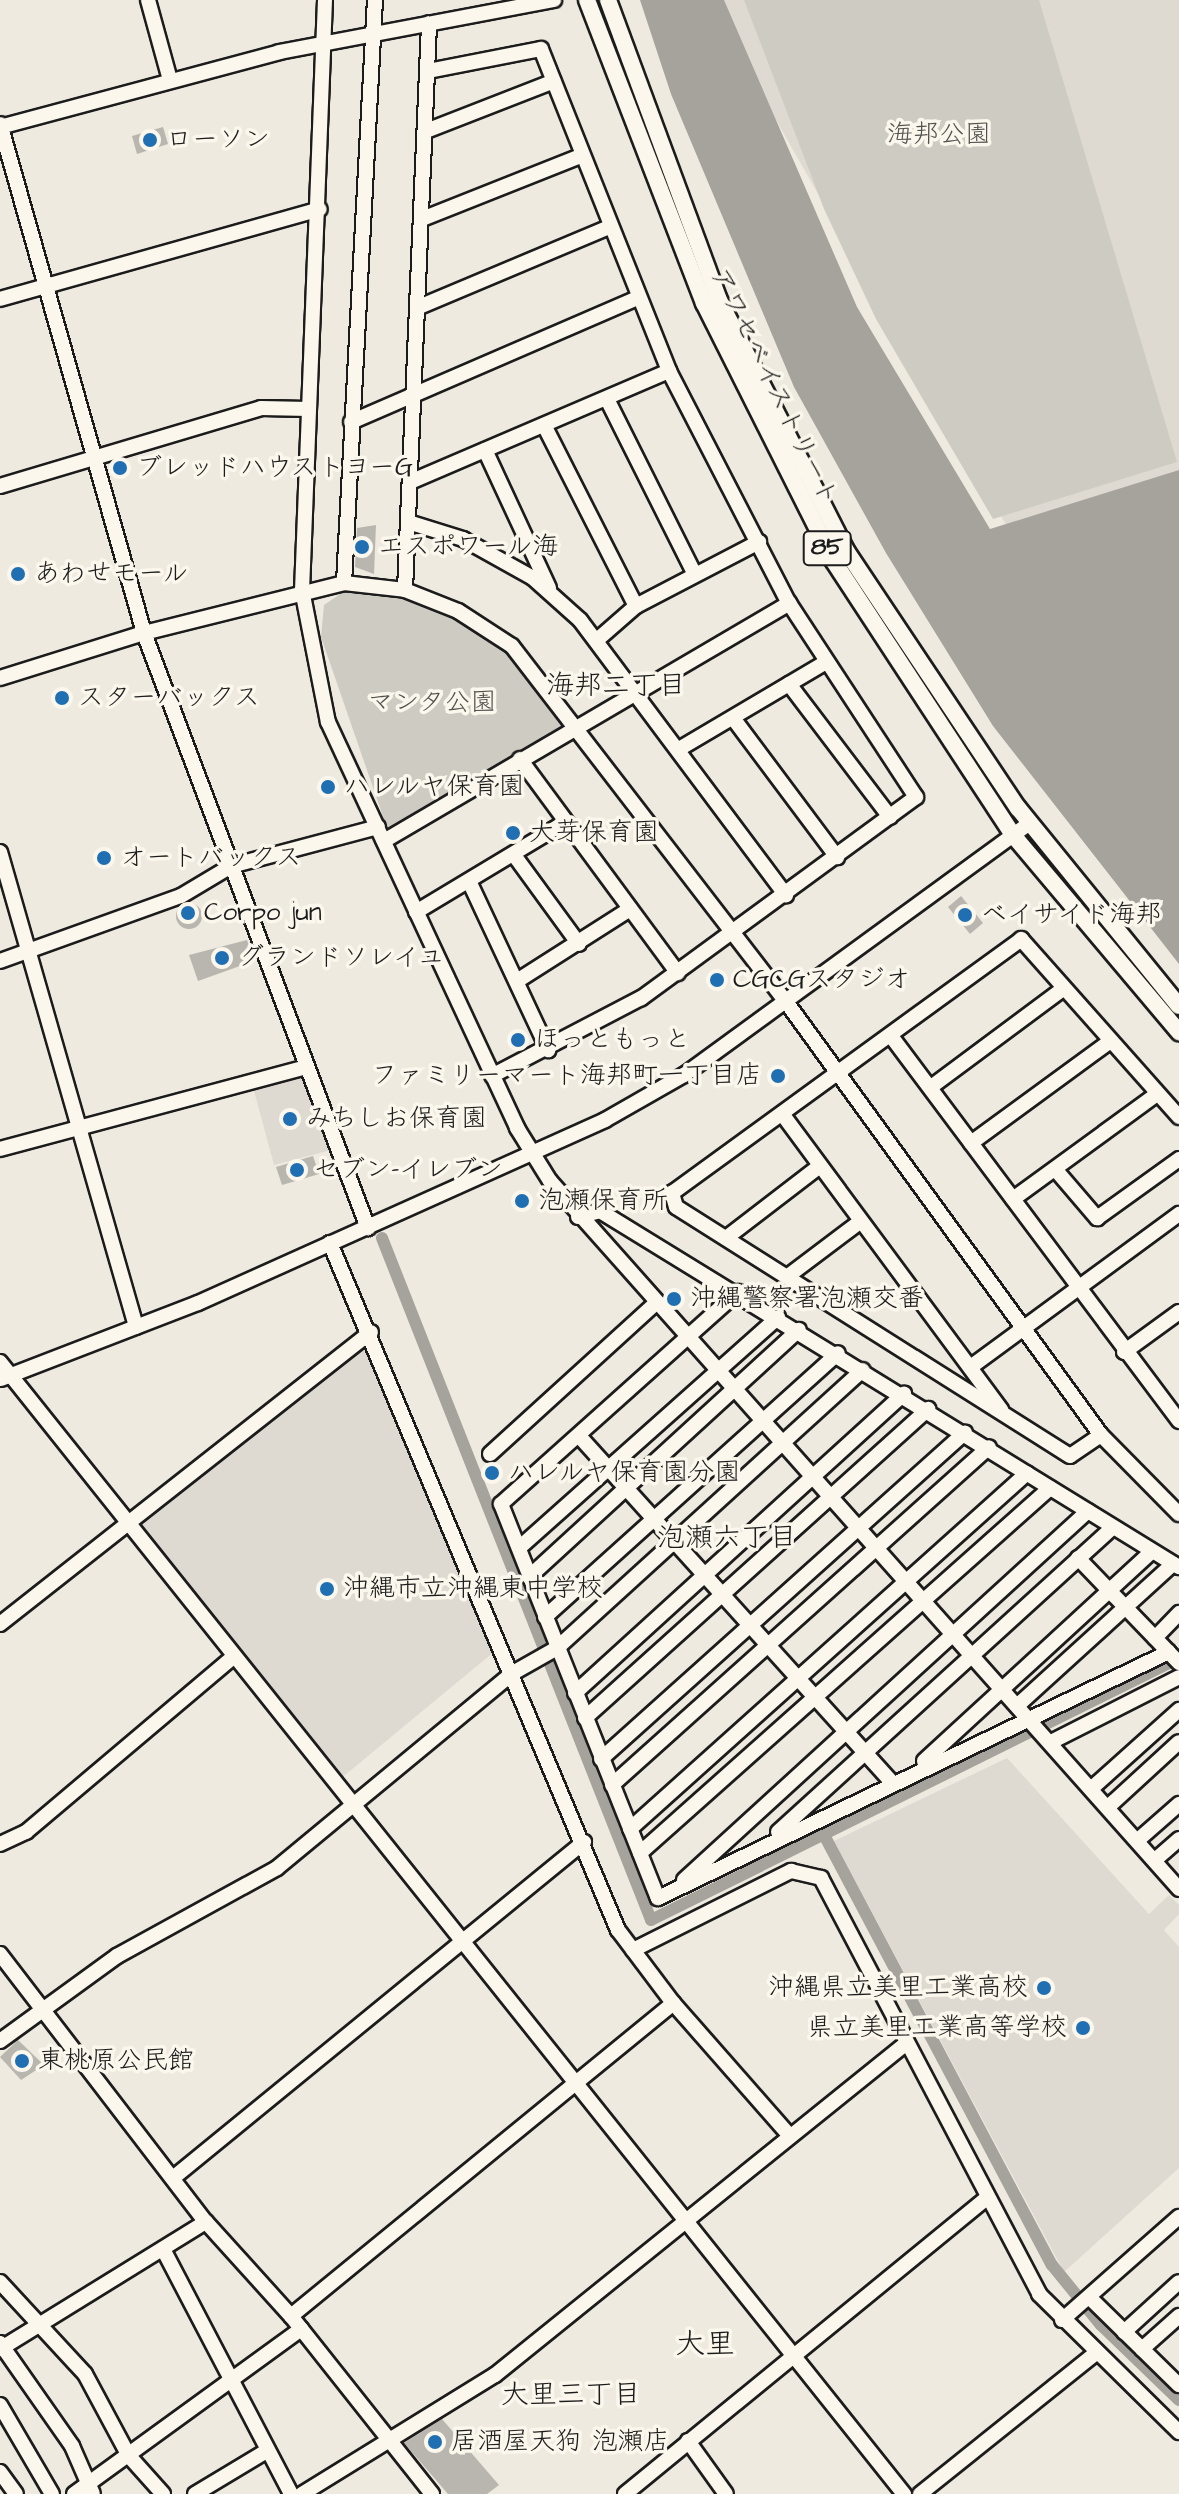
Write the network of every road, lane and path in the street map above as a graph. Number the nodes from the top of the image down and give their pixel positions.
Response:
1 (148, 0) edge
2 (325, 0) edge
3 (375, 0) edge
4 (554, 0) edge
5 (587, 0) edge
6 (608, 0) edge
7 (429, 24) junction
8 (373, 34) junction
9 (325, 43) junction
10 (428, 71) junction
11 (170, 80) junction
12 (554, 81) junction
13 (0, 126) edge
14 (426, 131) junction
15 (580, 156) junction
16 (320, 209) junction
17 (422, 219) junction
18 (609, 227) junction
19 (43, 287) junction
20 (638, 298) junction
21 (0, 299) edge
22 (419, 307) junction
23 (669, 371) junction
24 (415, 394) junction
25 (607, 399) junction
26 (309, 409) junction
27 (351, 422) junction
28 (544, 425) junction
29 (485, 450) junction
30 (94, 459) junction
31 (410, 482) junction
32 (0, 486) edge
33 (408, 522) junction
34 (759, 542) junction
35 (694, 573) junction
36 (344, 583) junction
37 (302, 590) junction
38 (405, 590) junction
39 (552, 594) junction
40 (789, 603) junction
41 (636, 606) junction
42 (144, 633) junction
43 (597, 640) junction
44 (826, 662) junction
45 (0, 678) edge
46 (789, 684) junction
47 (636, 692) junction
48 (733, 718) junction
49 (577, 725) junction
50 (679, 749) junction
51 (520, 759) junction
52 (890, 817) junction
53 (566, 822) junction
54 (1029, 823) junction
55 (381, 834) junction
56 (1013, 835) junction
57 (0, 852) edge
58 (514, 855) junction
59 (837, 857) junction
60 (231, 866) junction
61 (469, 881) junction
62 (786, 895) junction
63 (630, 909) junction
64 (416, 912) junction
65 (734, 934) junction
66 (579, 944) junction
67 (27, 953) junction
68 (0, 961) edge
69 (678, 973) junction
70 (517, 981) junction
71 (1063, 989) junction
72 (787, 1003) junction
73 (1179, 1006) edge
74 (1179, 1032) edge
75 (891, 1036) junction
76 (1109, 1042) junction
77 (548, 1050) junction
78 (306, 1067) junction
79 (837, 1075) junction
80 (492, 1076) junction
81 (931, 1087) junction
82 (1157, 1094) junction
83 (783, 1115) junction
84 (1179, 1117) edge
85 (79, 1128) junction
86 (971, 1143) junction
87 (0, 1149) edge
88 (534, 1155) junction
89 (1179, 1159) edge
90 (820, 1166) junction
91 (1055, 1169) junction
92 (1013, 1199) junction
93 (1179, 1214) edge
94 (578, 1217) junction
95 (861, 1221) junction
96 (368, 1228) junction
97 (726, 1238) junction
98 (330, 1243) junction
99 (788, 1276) junction
100 (1077, 1290) junction
101 (738, 1292) junction
102 (655, 1304) junction
103 (1179, 1312) edge
104 (778, 1317) junction
105 (136, 1327) junction
106 (1024, 1328) junction
107 (799, 1330) junction
108 (371, 1332) junction
109 (687, 1339) junction
110 (1124, 1352) junction
111 (838, 1353) junction
112 (0, 1362) edge
113 (972, 1366) junction
114 (863, 1370) junction
115 (717, 1371) junction
116 (4, 1378) edge
117 (733, 1390) junction
118 (904, 1394) junction
119 (928, 1409) junction
120 (1004, 1414) junction
121 (1177, 1415) edge
122 (763, 1423) junction
123 (965, 1432) junction
124 (1101, 1435) junction
125 (579, 1436) junction
126 (783, 1445) junction
127 (989, 1447) junction
128 (490, 1454) dead end
129 (608, 1469) junction
130 (1027, 1473) junction
131 (813, 1477) junction
132 (1050, 1488) junction
133 (626, 1489) junction
134 (830, 1496) junction
135 (1088, 1511) junction
136 (1179, 1514) edge
137 (654, 1520) junction
138 (126, 1525) junction
139 (1113, 1527) junction
140 (859, 1528) junction
141 (674, 1542) junction
142 (519, 1548) junction
143 (877, 1549) junction
144 (1152, 1551) junction
145 (1078, 1558) junction
146 (1176, 1566) edge
147 (705, 1576) junction
148 (529, 1577) junction
149 (907, 1582) junction
150 (1108, 1590) junction
151 (723, 1596) junction
152 (923, 1601) junction
153 (1126, 1607) junction
154 (1179, 1613) edge
155 (545, 1617) junction
156 (0, 1624) edge
157 (750, 1626) junction
158 (952, 1635) junction
159 (1155, 1638) junction
160 (769, 1647) junction
161 (557, 1648) junction
162 (968, 1653) junction
163 (233, 1657) junction
164 (1174, 1658) edge
165 (513, 1673) junction
166 (1179, 1677) edge
167 (799, 1680) junction
168 (1001, 1687) junction
169 (575, 1693) junction
170 (815, 1698) junction
171 (1018, 1705) junction
172 (1179, 1710) edge
173 (1030, 1717) junction
174 (585, 1718) junction
175 (845, 1731) junction
176 (1053, 1741) junction
177 (1179, 1742) edge
178 (863, 1751) junction
179 (601, 1759) junction
180 (915, 1769) junction
181 (891, 1781) junction
182 (612, 1785) junction
183 (1092, 1788) junction
184 (351, 1804) junction
185 (1179, 1804) edge
186 (1108, 1807) junction
187 (630, 1829) junction
188 (1179, 1839) edge
189 (1138, 1840) junction
190 (1, 1842) edge
191 (584, 1842) junction
192 (766, 1843) junction
193 (640, 1853) junction
194 (1155, 1860) junction
195 (1179, 1889) edge
196 (672, 1891) junction
197 (461, 1942) junction
198 (633, 1950) junction
199 (0, 1954) edge
200 (673, 2003) junction
201 (44, 2014) junction
202 (0, 2041) edge
203 (904, 2045) junction
204 (574, 2081) junction
205 (789, 2135) junction
206 (173, 2178) junction
207 (987, 2198) junction
208 (1179, 2217) edge
209 (688, 2220) junction
210 (206, 2222) junction
211 (163, 2249) junction
212 (0, 2282) edge
213 (1179, 2282) edge
214 (1089, 2297) junction
215 (291, 2316) junction
216 (1179, 2316) edge
217 (1062, 2320) junction
218 (42, 2322) junction
219 (301, 2329) junction
220 (1124, 2332) junction
221 (1, 2346) edge
222 (1142, 2349) junction
223 (1095, 2354) junction
224 (796, 2355) junction
225 (233, 2377) junction
226 (1177, 2380) edge
227 (0, 2405) edge
228 (1179, 2432) edge
229 (389, 2439) junction
230 (688, 2441) junction
231 (265, 2452) junction
232 (129, 2456) junction
233 (0, 2472) edge
234 (91, 2488) edge
235 (16, 2494) edge
236 (52, 2494) edge
237 (74, 2494) edge
238 (163, 2494) edge
239 (195, 2494) edge
240 (291, 2494) edge
241 (302, 2494) edge
242 (432, 2494) edge
243 (625, 2494) edge
244 (726, 2494) edge
245 (904, 2494) edge
246 (920, 2494) edge

1 - 11 street
2 - 9 street
3 - 8 street
4 - 7 street
5 - 56 main road, アワセベイストリート / 85
6 - 54 main road, アワセベイストリート / 85
7 - 8 street
7 - 10 street
8 - 9 street
8 - 27 street
9 - 11 street
9 - 16 street
10 - 12 street
10 - 14 street
11 - 13 street
12 - 14 street
12 - 15 street
13 - 19 street
14 - 17 street
15 - 17 street
15 - 18 street
16 - 19 street
16 - 26 street
17 - 22 street
18 - 20 street
18 - 22 street
19 - 21 street
19 - 30 street
20 - 23 street
20 - 24 street
22 - 24 street
23 - 25 street
23 - 34 street
24 - 27 street
24 - 31 street
25 - 28 street
25 - 35 street
26 - 30 street
26 - 37 street
27 - 36 street
28 - 29 street
28 - 41 street
29 - 31 street
29 - 39 street
30 - 32 street
30 - 42 street
31 - 33 street
33 - 38 street
33 - 39 street
34 - 35 street
34 - 40 street
35 - 41 street
36 - 37 street
36 - 38 street
37 - 42 street
37 - 55 street
38 - 49 street
39 - 43 street
40 - 44 street
40 - 47 street
41 - 43 street
42 - 45 street
42 - 60 street
43 - 47 street
44 - 46 street
44 - 52 street
46 - 48 street
46 - 52 street
47 - 49 street
47 - 50 street
48 - 50 street
48 - 59 street
49 - 51 street
49 - 65 street
50 - 62 street
51 - 53 street
51 - 55 street
52 - 59 street
53 - 58 street
53 - 63 street
54 - 56 street
54 - 73 main road, アワセベイストリート / 85
55 - 60 street
55 - 64 street
56 - 72 street
56 - 74 main road, アワセベイストリート / 85
57 - 67 street
58 - 61 street
58 - 66 street
59 - 62 street
60 - 67 street
60 - 78 street
61 - 64 street
61 - 70 street
62 - 65 street
63 - 66 street
63 - 69 street
64 - 80 street
65 - 69 street
65 - 72 street
66 - 70 street
67 - 68 street
67 - 85 street
69 - 77 street
70 - 77 street
71 - 75 street
71 - 76 street
71 - 81 street
72 - 79 street
72 - 88 street
75 - 79 street
75 - 81 street
76 - 82 street
76 - 86 street
77 - 80 street
78 - 85 street
78 - 96 street
79 - 83 street
79 - 106 street
80 - 88 street
81 - 86 street
82 - 84 street
82 - 91 street
83 - 90 street
83 - 97 street
85 - 87 street
85 - 105 street
86 - 92 street
88 - 94 street
88 - 96 street
89 - 91 street
90 - 95 street
90 - 97 street
91 - 92 street
92 - 100 street
93 - 100 street
94 - 101 street
94 - 102 street
95 - 99 street
95 - 113 street
96 - 98 street
97 - 99 street
98 - 105 street
98 - 108 street
99 - 120 street
100 - 106 street
100 - 110 street
101 - 104 street
101 - 109 street
102 - 109 street
102 - 128 street
103 - 110 street
104 - 107 street
104 - 115 street
105 - 116 street
106 - 113 street
106 - 124 street
107 - 111 street
107 - 117 street
108 - 138 street
108 - 165 street
109 - 115 street
109 - 125 street
110 - 121 street
111 - 114 street
111 - 122 street
112 - 116 street
113 - 120 street
114 - 118 street
114 - 126 street
115 - 117 street
115 - 129 street
116 - 138 street
117 - 122 street
117 - 133 street
118 - 119 street
118 - 131 street
119 - 123 street
119 - 134 street
120 - 124 street
122 - 126 street
122 - 137 street
123 - 127 street
123 - 140 street
124 - 136 street
125 - 129 street
125 - 142 street
126 - 131 street
126 - 141 street
127 - 130 street
127 - 143 street
129 - 133 street
129 - 142 street
130 - 132 street
130 - 149 street
131 - 134 street
131 - 147 street
132 - 135 street
132 - 152 street
133 - 137 street
133 - 148 street
134 - 140 street
134 - 151 street
135 - 139 street
135 - 158 street
137 - 141 street
137 - 155 street
138 - 156 street
138 - 163 street
139 - 144 street
139 - 145 street
140 - 143 street
140 - 157 street
141 - 147 street
141 - 161 street
142 - 148 street
143 - 149 street
143 - 160 street
144 - 146 street
144 - 150 street
145 - 150 street
145 - 162 street
146 - 153 street
147 - 151 street
147 - 169 street
148 - 155 street
149 - 152 street
149 - 167 street
150 - 153 street
150 - 168 street
151 - 157 street
151 - 174 street
152 - 158 street
152 - 170 street
153 - 159 street
153 - 171 street
154 - 159 street
155 - 161 street
157 - 160 street
157 - 179 street
158 - 162 street
158 - 175 street
159 - 164 street
160 - 167 street
160 - 182 street
161 - 165 street
161 - 169 street
162 - 168 street
162 - 178 street
163 - 184 street
163 - 190 street
164 - 173 street
165 - 184 street
165 - 191 street
166 - 176 street
167 - 170 street
167 - 187 street
168 - 171 street
168 - 180 street
169 - 174 street
170 - 175 street
170 - 193 street
171 - 173 street
172 - 183 street
173 - 176 street
173 - 180 street
174 - 179 street
175 - 178 street
175 - 196 street
176 - 183 street
177 - 186 street
178 - 181 street
178 - 192 street
179 - 182 street
180 - 181 street
181 - 192 street
182 - 187 street
183 - 186 street
184 - 197 street
184 - 201 street
185 - 189 street
186 - 189 street
187 - 193 street
188 - 194 street
189 - 194 street
191 - 197 street
191 - 198 street
192 - 196 street
193 - 196 street
194 - 195 street
197 - 204 street
197 - 206 street
198 - 200 street
198 - 203 street
199 - 201 street
200 - 204 street
200 - 205 street
201 - 202 street
201 - 206 street
203 - 205 street
203 - 207 street
204 - 209 street
204 - 215 street
205 - 209 street
206 - 210 street
207 - 217 street
207 - 224 street
208 - 214 street
209 - 224 street
209 - 229 street
210 - 211 street
210 - 215 street
211 - 218 street
211 - 225 street
212 - 218 street
213 - 220 street
214 - 217 street
214 - 220 street
215 - 219 street
216 - 222 street
217 - 223 street
218 - 221 street
218 - 232 street
219 - 225 street
219 - 229 street
220 - 222 street
221 - 234 street
222 - 226 street
223 - 228 street
223 - 246 street
224 - 230 street
224 - 245 street
225 - 231 street
225 - 232 street
227 - 236 street
229 - 241 street
229 - 242 street
230 - 243 street
230 - 244 street
231 - 239 street
231 - 240 street
232 - 234 street
232 - 238 street
233 - 235 street
234 - 237 street

